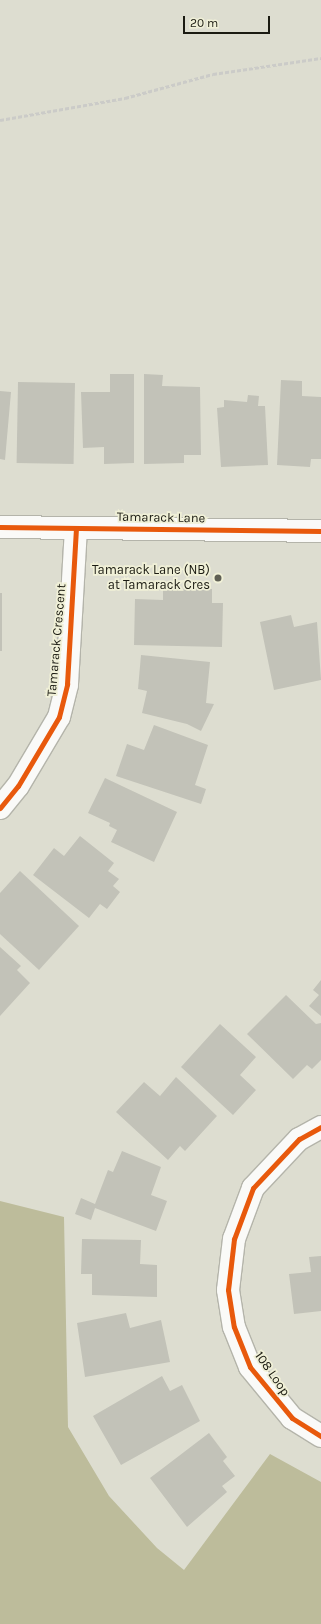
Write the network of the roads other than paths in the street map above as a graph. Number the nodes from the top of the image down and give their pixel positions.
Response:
1 (0, 527) edge
2 (76, 528) junction
3 (321, 531) edge
4 (0, 808) edge
5 (321, 1127) edge
6 (321, 1436) edge

1 - 2 street, Tamarack Lane
2 - 3 street, Tamarack Lane
2 - 4 street, Tamarack Crescent
5 - 6 street, 108 Loop

